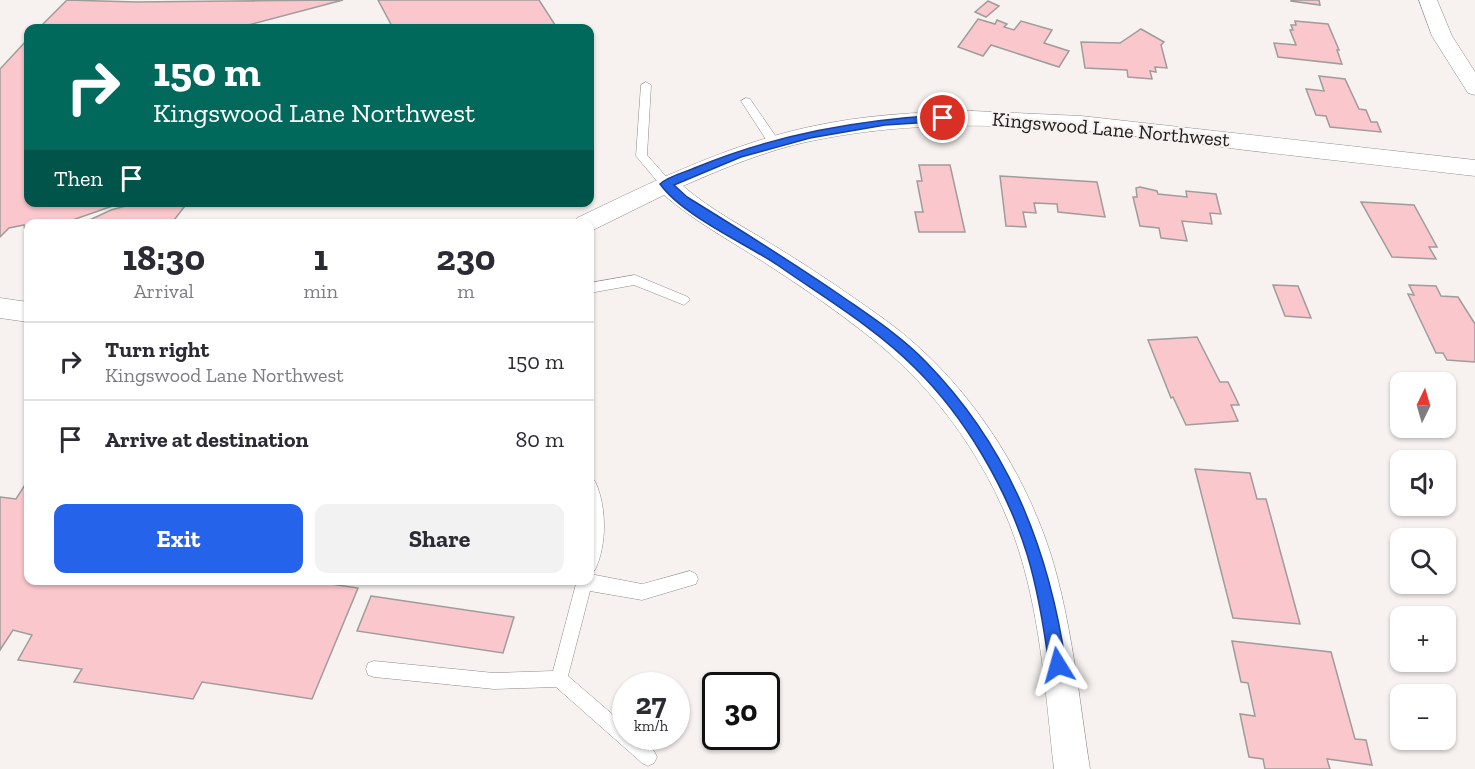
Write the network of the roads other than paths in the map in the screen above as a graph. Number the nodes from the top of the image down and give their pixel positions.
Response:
1 (1428, 0) edge
2 (646, 85) dead end
3 (1475, 88) edge
4 (746, 101) dead end
5 (775, 144) junction
6 (1475, 168) edge
7 (666, 184) junction
8 (594, 220) edge
9 (594, 287) edge
10 (684, 300) dead end
11 (0, 308) edge
12 (24, 311) edge
13 (594, 505) edge
14 (594, 531) edge
15 (690, 579) dead end
16 (594, 583) edge
17 (584, 585) edge
18 (374, 669) dead end
19 (559, 679) junction
20 (648, 757) dead end
21 (1072, 769) edge

1 - 3 street
2 - 7 lane
4 - 5 lane
5 - 6 street, Kingswood Lane Northwest
5 - 7 street, Kingswood Lane Northwest
7 - 8 street, Kingswood Lane Northwest
7 - 21 street
9 - 10 lane
11 - 12 street
13 - 14 lane
15 - 16 lane
17 - 19 lane
18 - 19 lane
19 - 20 lane

